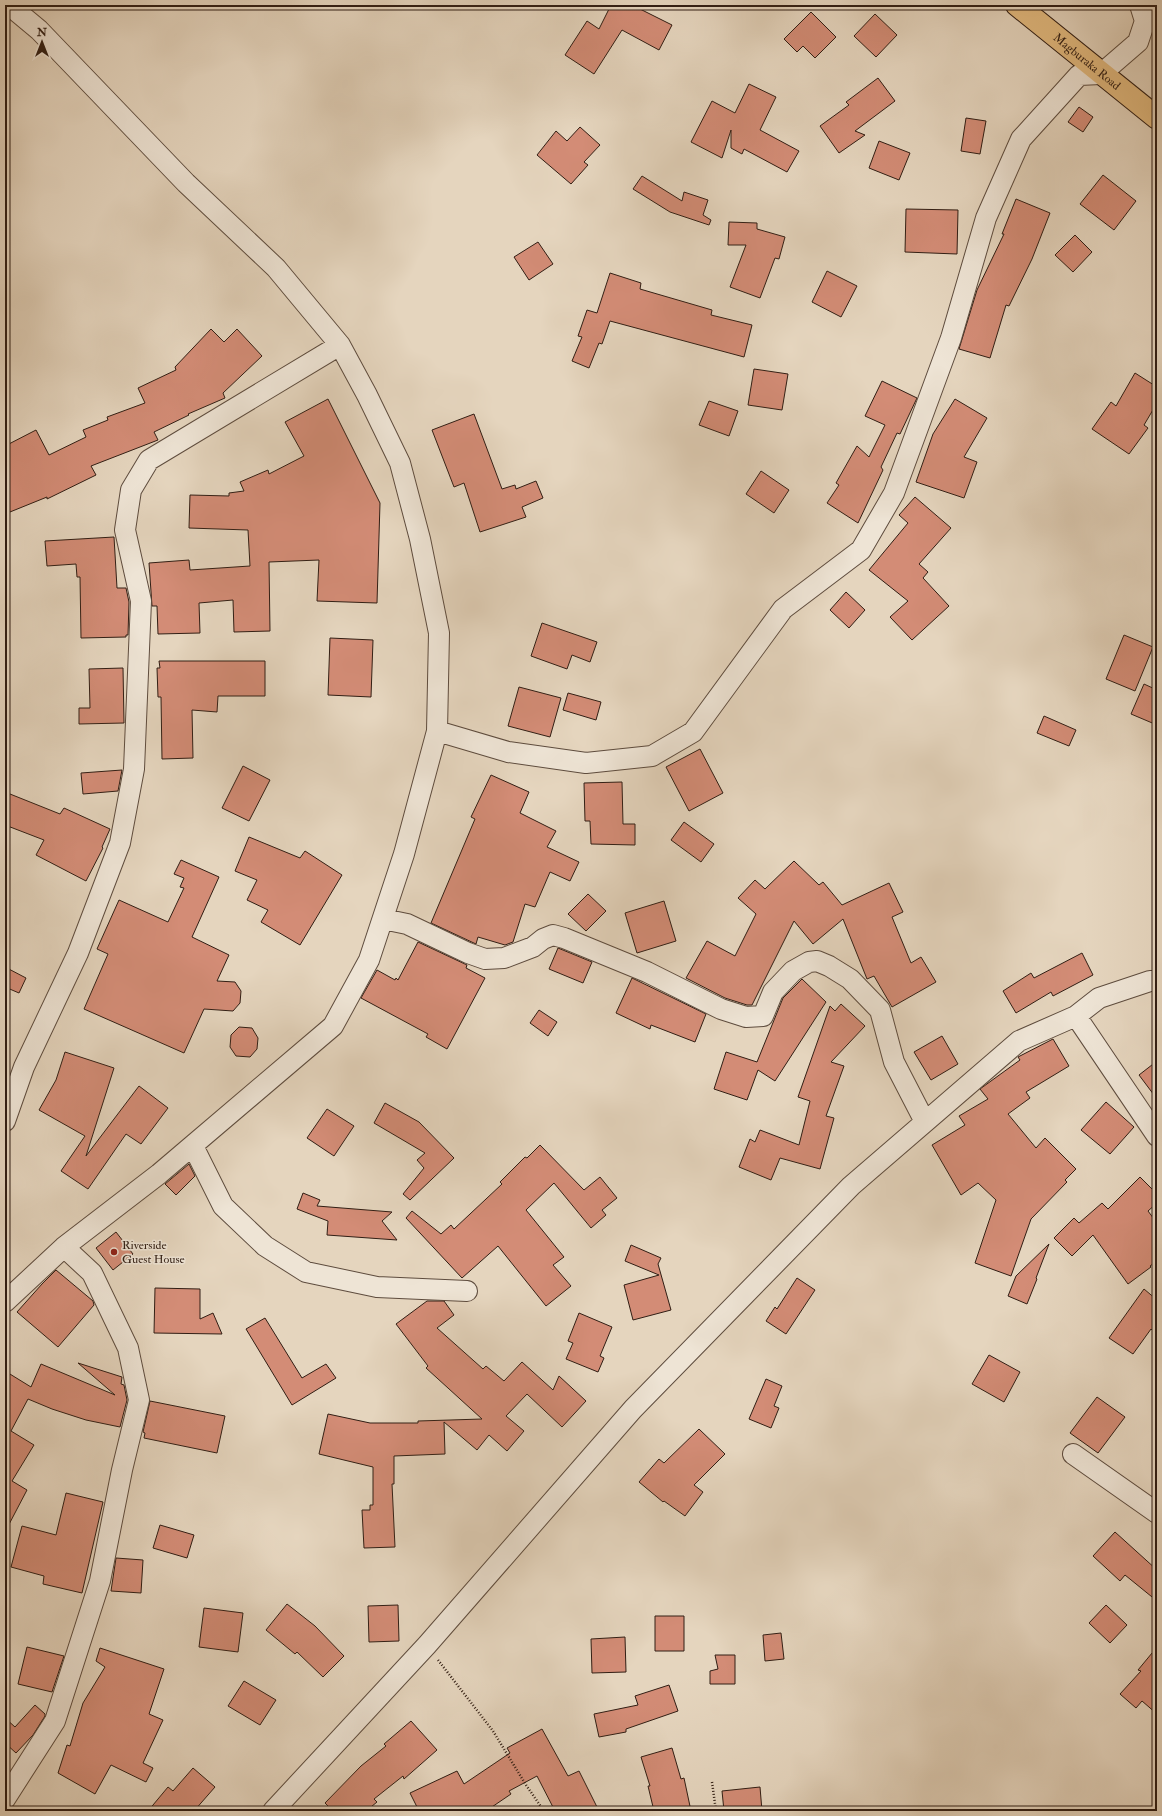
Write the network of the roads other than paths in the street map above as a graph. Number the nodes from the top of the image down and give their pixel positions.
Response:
1 (9, 5) edge
2 (1017, 5) edge
3 (1140, 5) edge
4 (1101, 74) junction
5 (1157, 118) edge
6 (340, 345) junction
7 (437, 731) junction
8 (384, 918) junction
9 (1157, 981) edge
10 (1076, 1016) junction
11 (5, 1121) edge
12 (924, 1122) junction
13 (1157, 1136) edge
14 (193, 1146) junction
15 (64, 1246) junction
16 (467, 1292) dead end
17 (5, 1302) edge
18 (1073, 1454) dead end
19 (1157, 1513) edge
20 (5, 1799) edge
21 (273, 1811) edge

1 - 6 street
2 - 4 main road, Magburaka Road
3 - 4 street
4 - 5 main road, Magburaka Road
4 - 7 street
6 - 7 street
6 - 11 street
7 - 8 street
8 - 12 street
8 - 14 street
9 - 10 street
10 - 12 street
10 - 13 street
12 - 21 street
14 - 15 street
14 - 16 street
15 - 17 street
15 - 20 street
18 - 19 street

